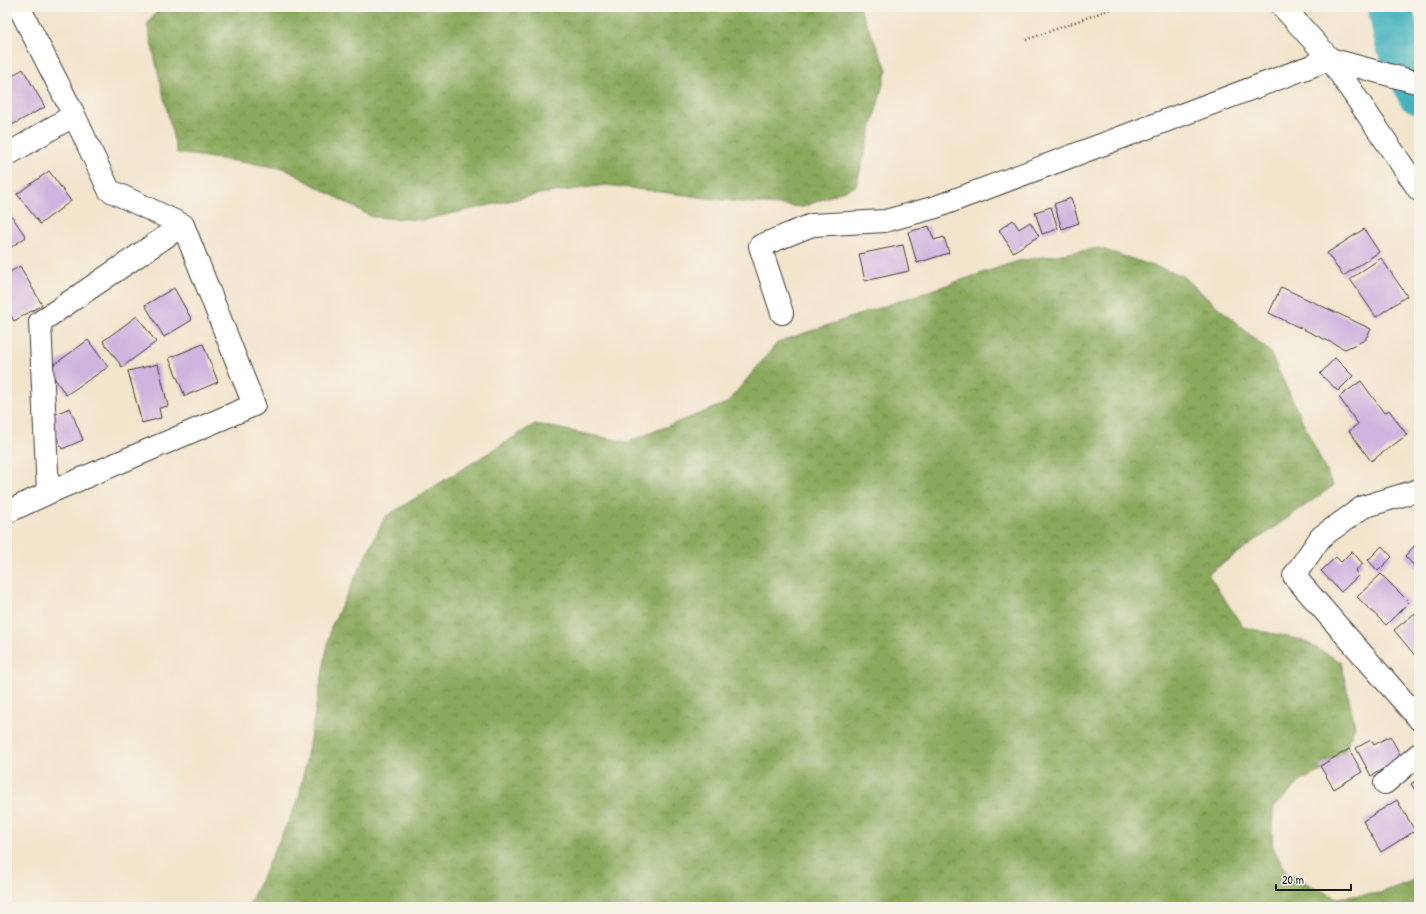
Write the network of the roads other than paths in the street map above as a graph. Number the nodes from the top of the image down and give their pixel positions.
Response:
1 (19, 7) edge
2 (1283, 7) edge
3 (7, 15) edge
4 (1330, 59) junction
5 (1419, 83) edge
6 (74, 115) junction
7 (7, 155) edge
8 (1419, 190) edge
9 (183, 225) junction
10 (782, 313) dead end
11 (1419, 490) edge
12 (48, 493) junction
13 (7, 512) edge
14 (1419, 719) edge
15 (1419, 754) edge
16 (1385, 783) dead end

1 - 3 street
1 - 6 street
2 - 4 street
4 - 5 street
4 - 8 street
4 - 10 street
6 - 7 street
6 - 9 street
9 - 12 street
9 - 12 street
11 - 14 street
12 - 13 street
15 - 16 street

